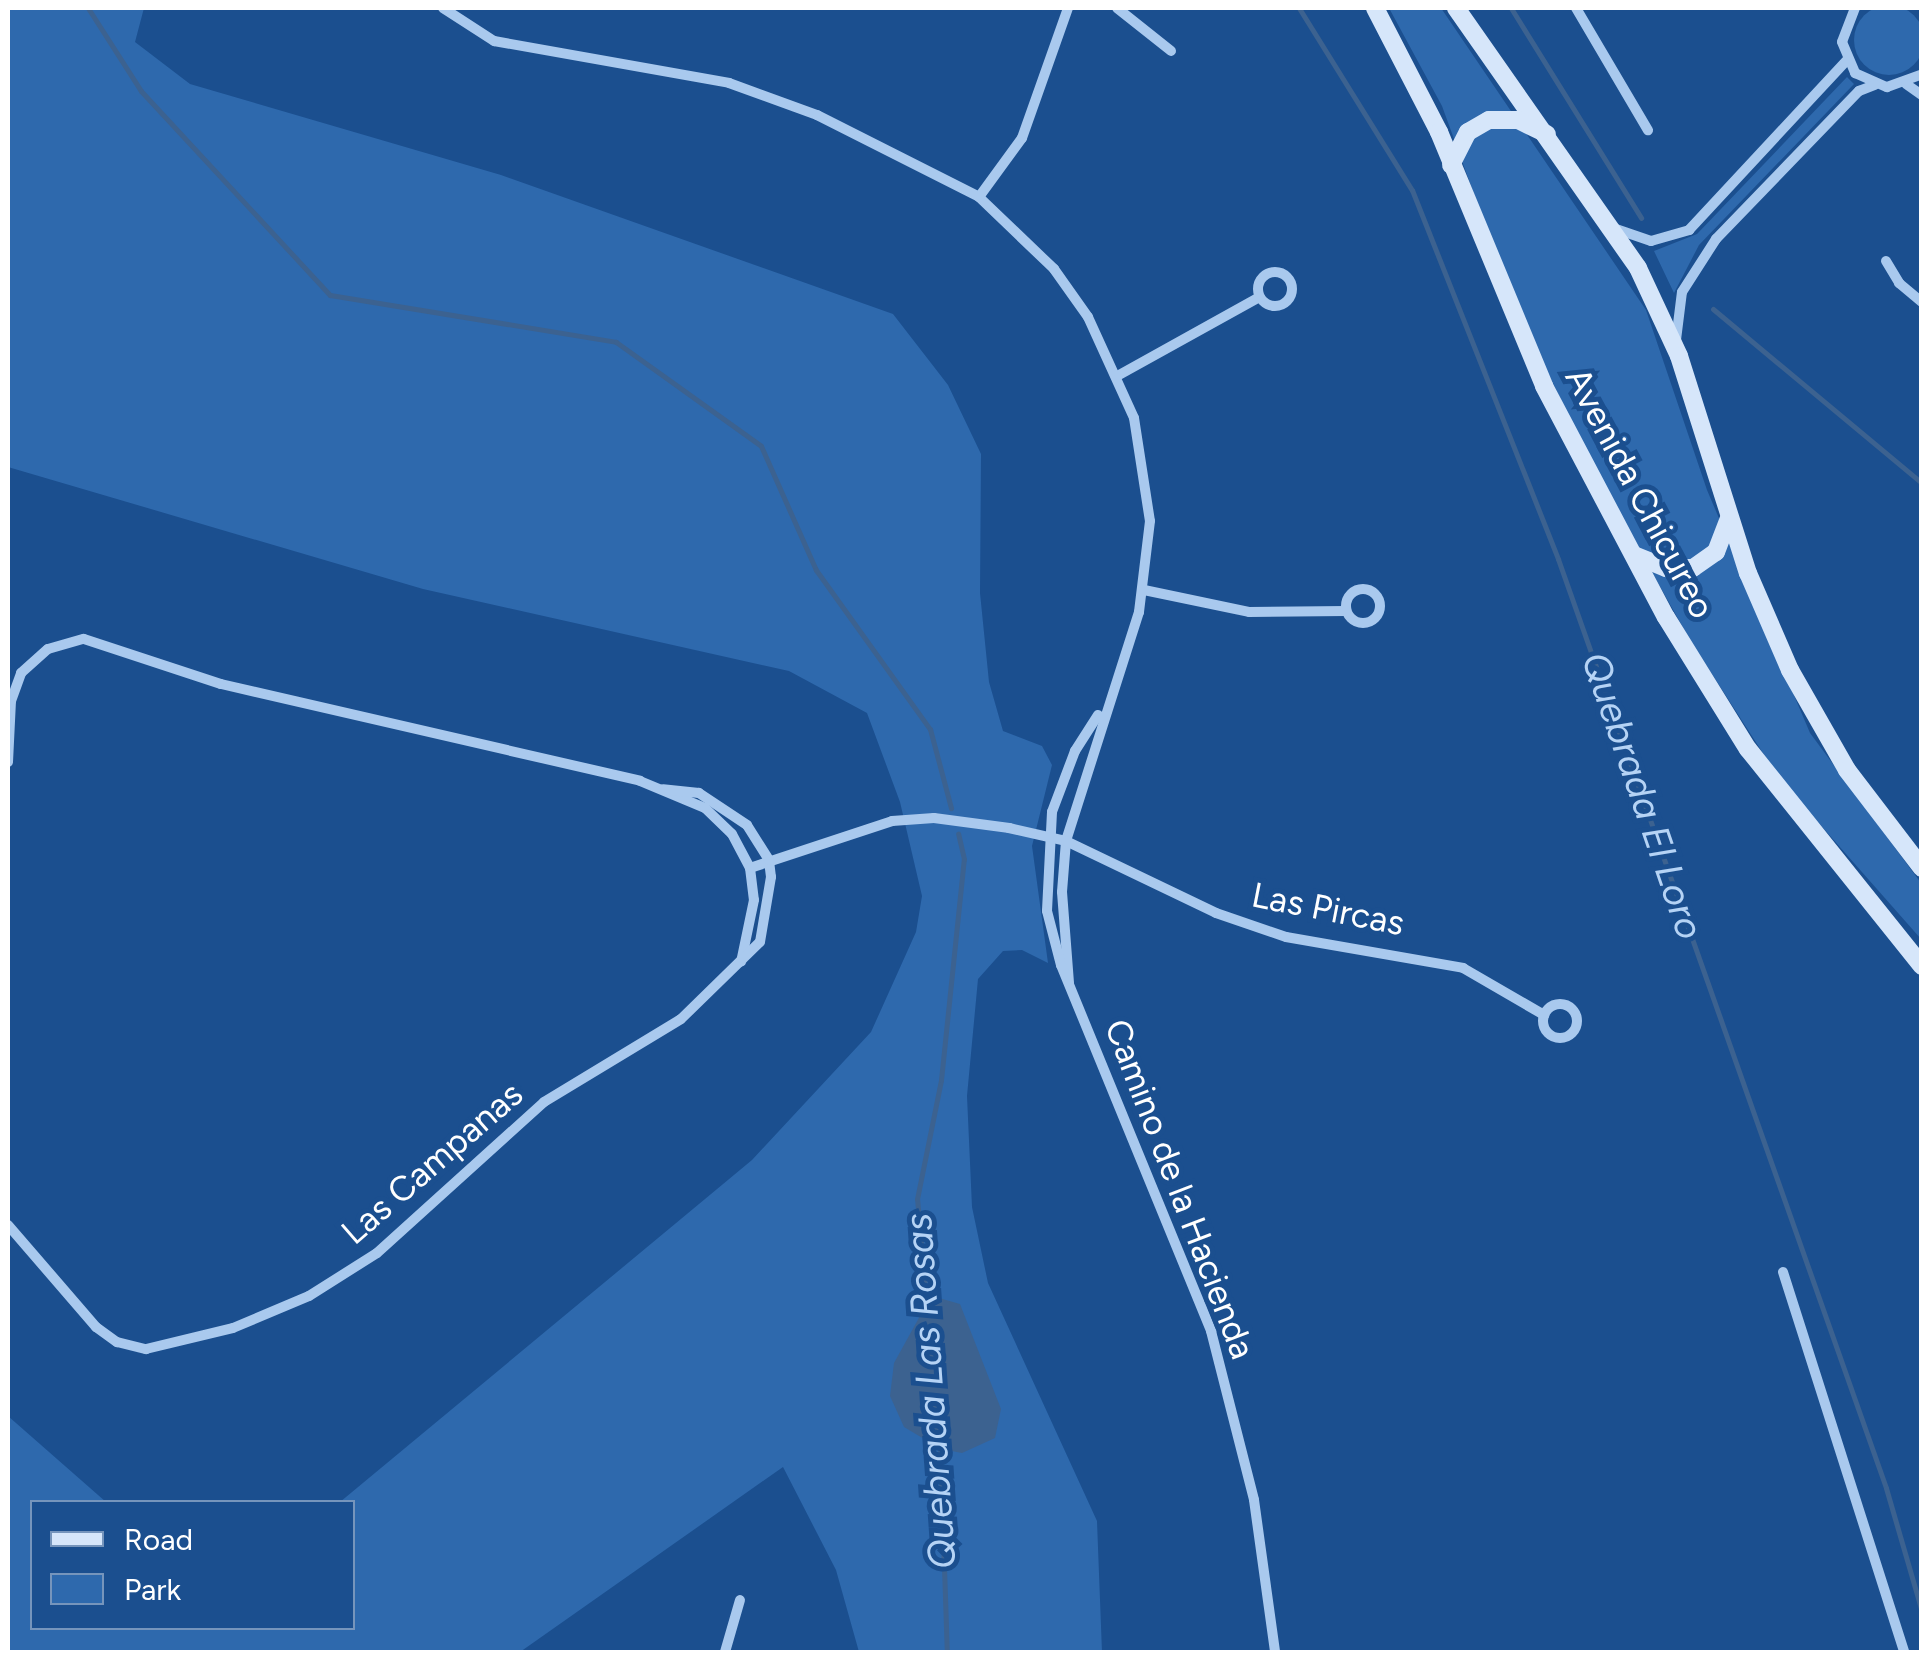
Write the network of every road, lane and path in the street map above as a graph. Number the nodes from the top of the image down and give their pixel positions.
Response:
1 (443, 8) edge
2 (1068, 8) edge
3 (1117, 8) edge
4 (1375, 8) edge
5 (1456, 8) edge
6 (1576, 8) edge
7 (1848, 10) edge
8 (1171, 51) dead end
9 (1846, 61) junction
10 (1922, 74) edge
11 (1906, 84) junction
12 (1875, 85) junction
13 (1922, 95) edge
14 (1648, 130) dead end
15 (1552, 137) junction
16 (1451, 166) junction
17 (979, 197) junction
18 (1615, 228) junction
19 (1886, 261) dead end
20 (1260, 297) dead end
21 (1922, 302) edge
22 (1678, 356) junction
23 (1119, 375) junction
24 (1729, 518) junction
25 (1633, 554) junction
26 (1144, 590) junction
27 (1346, 610) dead end
28 (1105, 706) junction
29 (8, 762) edge
30 (663, 789) junction
31 (1046, 836) junction
32 (1066, 841) junction
33 (769, 860) junction
34 (750, 868) junction
35 (1922, 868) edge
36 (1922, 966) edge
37 (740, 968) junction
38 (1070, 983) junction
39 (1544, 1015) dead end
40 (8, 1225) edge
41 (1783, 1272) dead end
42 (740, 1600) dead end
43 (725, 1652) edge
44 (1275, 1652) edge
45 (1904, 1652) edge

1 - 17 street, Camino de la Hacienda
2 - 17 street
3 - 8 street
4 - 16 main road, Avenida Chicureo
5 - 15 main road, Avenida Chicureo
6 - 14 street
7 - 9 street
9 - 12 street
9 - 18 street
10 - 11 street
11 - 12 street
11 - 13 street
12 - 22 street
15 - 16 main road
15 - 18 main road, Avenida Chicureo
16 - 25 main road, Avenida Chicureo
17 - 23 street, Camino de la Hacienda
18 - 22 main road, Avenida Chicureo
19 - 21 street
20 - 23 street
22 - 24 main road, Avenida Chicureo
23 - 26 street, Camino de la Hacienda
24 - 25 main road
24 - 35 main road, Avenida Chicureo
25 - 36 main road, Avenida Chicureo
26 - 27 street
26 - 28 street, Camino de la Hacienda
28 - 31 street, Camino de la Hacienda
28 - 32 street, Camino de la Hacienda
29 - 30 street
30 - 33 street
30 - 34 street
31 - 32 street, Las Pircas
31 - 33 street
31 - 38 street, Camino de la Hacienda
32 - 38 street, Camino de la Hacienda
32 - 39 street, Las Pircas
33 - 34 street
33 - 37 street, Las Campanas
34 - 37 street
37 - 40 street, Las Campanas
38 - 44 street, Camino de la Hacienda
41 - 45 street
42 - 43 street

